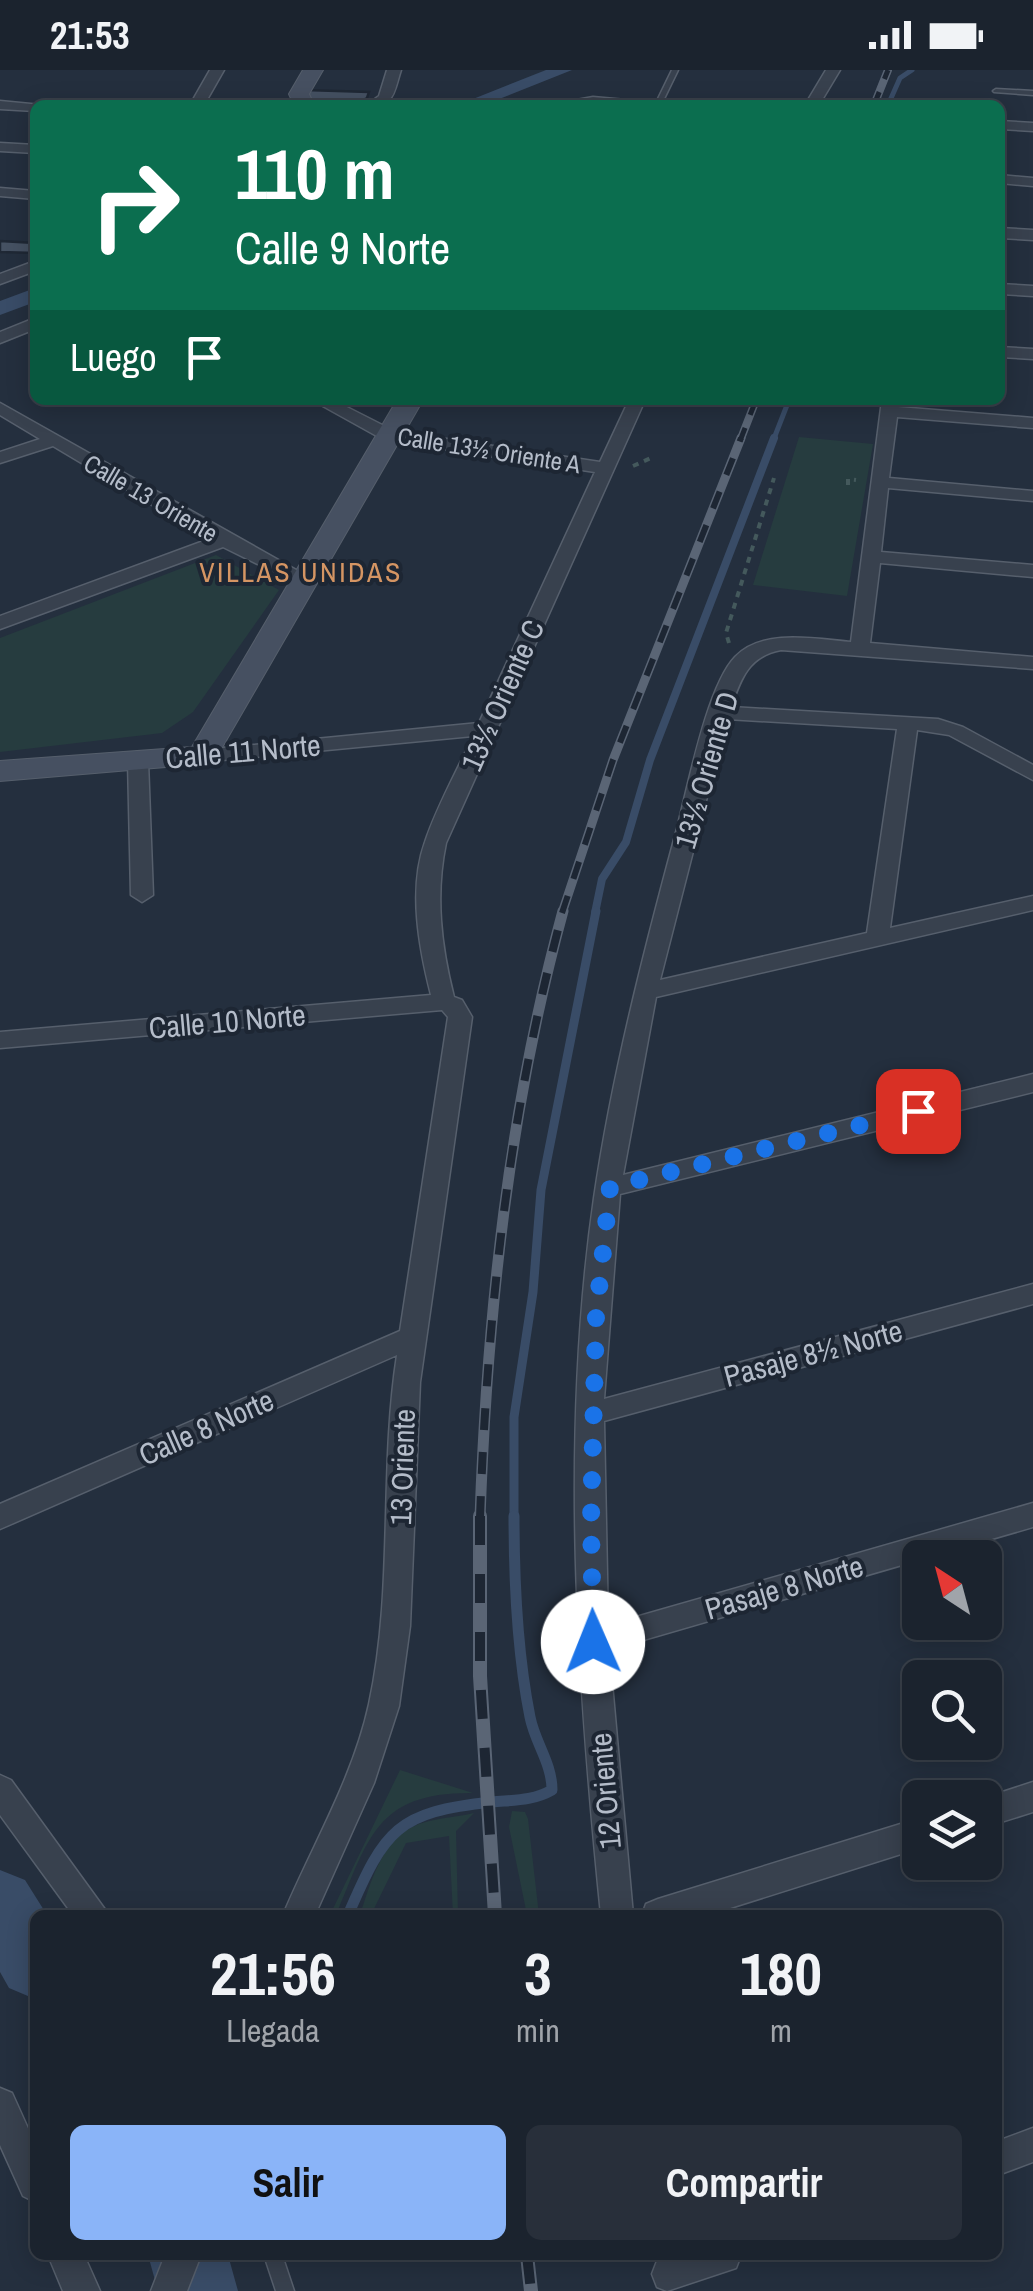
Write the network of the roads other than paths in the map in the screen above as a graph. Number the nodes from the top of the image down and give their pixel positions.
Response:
1 (217, 70) edge
2 (312, 70) edge
3 (394, 70) edge
4 (675, 70) edge
5 (833, 70) edge
6 (996, 91) dead end
7 (1033, 94) edge
8 (200, 100) edge
9 (302, 100) edge
10 (381, 100) edge
11 (660, 100) edge
12 (815, 100) edge
13 (0, 105) edge
14 (30, 107) edge
15 (1005, 125) edge
16 (1033, 127) edge
17 (0, 147) edge
18 (30, 149) edge
19 (1005, 180) edge
20 (1033, 182) edge
21 (0, 192) edge
22 (30, 195) edge
23 (1005, 233) edge
24 (1033, 235) edge
25 (0, 266) edge
26 (30, 267) edge
27 (30, 268) edge
28 (0, 279) edge
29 (1005, 289) edge
30 (1033, 291) edge
31 (30, 325) edge
32 (0, 338) edge
33 (1005, 352) edge
34 (1033, 354) edge
35 (330, 405) edge
36 (407, 405) edge
37 (634, 405) edge
38 (889, 406) edge
39 (0, 408) edge
40 (1033, 423) edge
41 (390, 436) junction
42 (52, 441) junction
43 (0, 458) edge
44 (606, 468) junction
45 (879, 482) junction
46 (1033, 496) edge
47 (224, 540) junction
48 (870, 557) junction
49 (1033, 572) edge
50 (305, 580) junction
51 (0, 623) edge
52 (860, 648) junction
53 (1033, 663) edge
54 (719, 712) junction
55 (908, 724) junction
56 (486, 729) junction
57 (202, 756) junction
58 (138, 761) junction
59 (0, 771) edge
60 (1033, 774) edge
61 (142, 895) dead end
62 (1033, 904) edge
63 (876, 939) junction
64 (647, 991) junction
65 (449, 1004) junction
66 (0, 1040) edge
67 (1033, 1083) edge
68 (610, 1187) junction
69 (1033, 1294) edge
70 (412, 1337) junction
71 (594, 1413) junction
72 (1033, 1515) edge
73 (0, 1517) edge
74 (593, 1642) junction
75 (0, 1790) edge
76 (1033, 1797) edge
77 (1002, 1807) edge
78 (902, 1838) edge
79 (89, 1910) edge
80 (301, 1910) edge
81 (617, 1910) edge
82 (674, 1910) edge
83 (0, 2105) edge
84 (1033, 2145) edge
85 (1002, 2157) edge
86 (30, 2173) edge
87 (68, 2260) edge
88 (275, 2260) edge
89 (709, 2260) edge
90 (671, 2273) edge
91 (82, 2291) edge
92 (286, 2291) edge

1 - 8 street
2 - 9 street
3 - 10 street
4 - 11 lane
5 - 12 street
6 - 7 lane
13 - 14 street
15 - 16 street
17 - 18 street
19 - 20 street
21 - 22 street
23 - 24 street
25 - 26 street
27 - 28 street
29 - 30 street
31 - 32 street
33 - 34 street
35 - 41 street, Calle 13½ Oriente A
36 - 41 street
37 - 44 street, 13½ Oriente C
38 - 40 street
38 - 45 street
39 - 42 street, Calle 13 Oriente
41 - 44 street, Calle 13½ Oriente A
41 - 50 street
42 - 43 street
42 - 47 street, Calle 13 Oriente
44 - 56 street, 13½ Oriente C
45 - 46 street
45 - 48 street
47 - 50 street, Calle 13 Oriente
47 - 51 street
48 - 49 street
48 - 52 street
50 - 57 street
52 - 53 street, 13½ Oriente D
52 - 54 street, 13½ Oriente D
54 - 55 street
54 - 64 street, 13½ Oriente D
55 - 60 street
55 - 63 street
56 - 57 street, Calle 11 Norte
56 - 65 street, 13½ Oriente C
57 - 58 street, Calle 11 Norte
58 - 59 street, Calle 11 Norte
58 - 61 street
62 - 63 street
63 - 64 street
64 - 68 street, 13½ Oriente D
65 - 66 street, Calle 10 Norte
65 - 70 street, 13 Oriente
67 - 68 street
68 - 71 street, 12 Oriente
69 - 71 street, Pasaje 8½ Norte
70 - 73 street, Calle 8 Norte
70 - 80 street, 13 Oriente
71 - 74 street, 12 Oriente
72 - 74 street, Pasaje 8 Norte
74 - 81 street, 12 Oriente
75 - 79 street
76 - 77 street
78 - 82 street
83 - 86 street
84 - 85 street
87 - 91 street
88 - 92 lane
89 - 90 street

